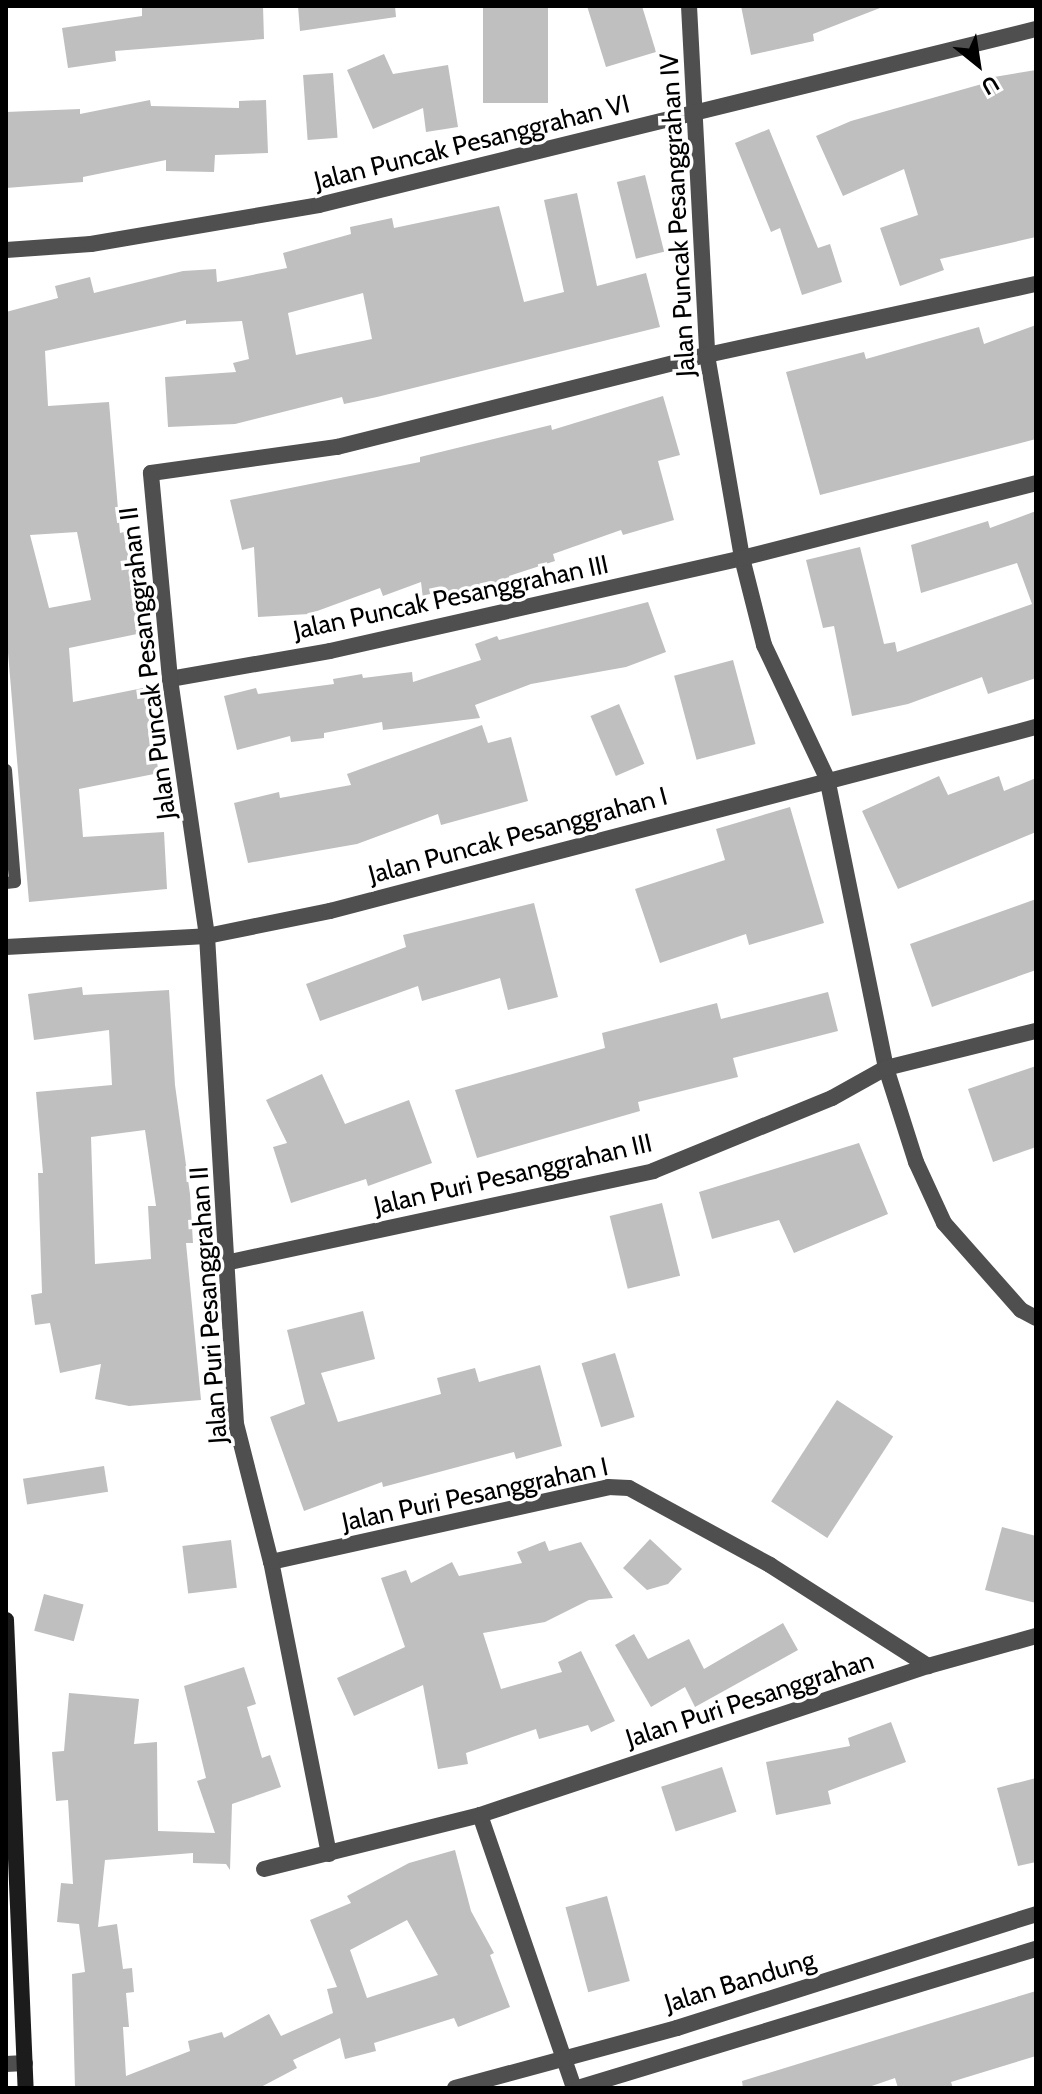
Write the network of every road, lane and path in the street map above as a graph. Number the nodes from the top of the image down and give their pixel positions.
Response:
1 (689, 6) edge
2 (1036, 29) edge
3 (697, 113) junction
4 (6, 250) edge
5 (1036, 284) edge
6 (707, 355) junction
7 (1036, 483) edge
8 (742, 558) junction
9 (170, 679) junction
10 (1036, 727) edge
11 (6, 770) edge
12 (827, 778) junction
13 (6, 883) edge
14 (207, 936) junction
15 (6, 947) edge
16 (1036, 1031) edge
17 (886, 1068) junction
18 (230, 1262) junction
19 (1036, 1318) edge
20 (271, 1562) junction
21 (6, 1620) edge
22 (1036, 1636) edge
23 (928, 1666) junction
24 (8, 1676) edge
25 (480, 1815) junction
26 (329, 1854) junction
27 (264, 1869) dead end
28 (1036, 1914) edge
29 (1036, 1949) edge
30 (562, 2058) junction
31 (25, 2063) junction
32 (6, 2064) edge
33 (26, 2088) edge
34 (455, 2088) edge
35 (576, 2088) edge

1 - 3 street, Jalan Puncak Pesanggrahan IV
2 - 3 street, Jalan Puncak Pesanggrahan VI
3 - 4 street, Jalan Puncak Pesanggrahan VI
3 - 6 street, Jalan Puncak Pesanggrahan IV
5 - 6 street
6 - 8 street, Jalan Puncak Pesanggrahan IV
6 - 9 street, Jalan Puncak Pesanggrahan II
7 - 8 street, Jalan Puncak Pesanggrahan III
8 - 9 street, Jalan Puncak Pesanggrahan III
8 - 12 street, Jalan Puncak Pesanggrahan IV
9 - 14 street, Jalan Puncak Pesanggrahan II
10 - 12 street, Jalan Puncak Pesanggrahan I
11 - 13 lane
12 - 14 street, Jalan Puncak Pesanggrahan I
12 - 17 street, Jalan Puncak Pesanggrahan IV
14 - 15 street, Jalan Puncak Pesanggrahan I
14 - 18 street, Jalan Puri Pesanggrahan II
16 - 17 street, Jalan Puri Pesanggrahan III
17 - 18 street, Jalan Puri Pesanggrahan III
17 - 19 street, Jalan Puncak Pesanggrahan IV
18 - 20 street, Jalan Puri Pesanggrahan II
20 - 23 street, Jalan Puri Pesanggrahan I
20 - 26 street, Jalan Puri Pesanggrahan II
21 - 24 main road
22 - 23 street, Jalan Puri Pesanggrahan
23 - 25 street, Jalan Puri Pesanggrahan
24 - 31 main road
25 - 26 street, Jalan Puri Pesanggrahan
25 - 30 street
26 - 27 street, Jalan Puri Pesanggrahan
28 - 30 street, Jalan Bandung
29 - 35 street
30 - 34 street, Jalan Bandung
30 - 35 street
31 - 32 street
31 - 33 main road

